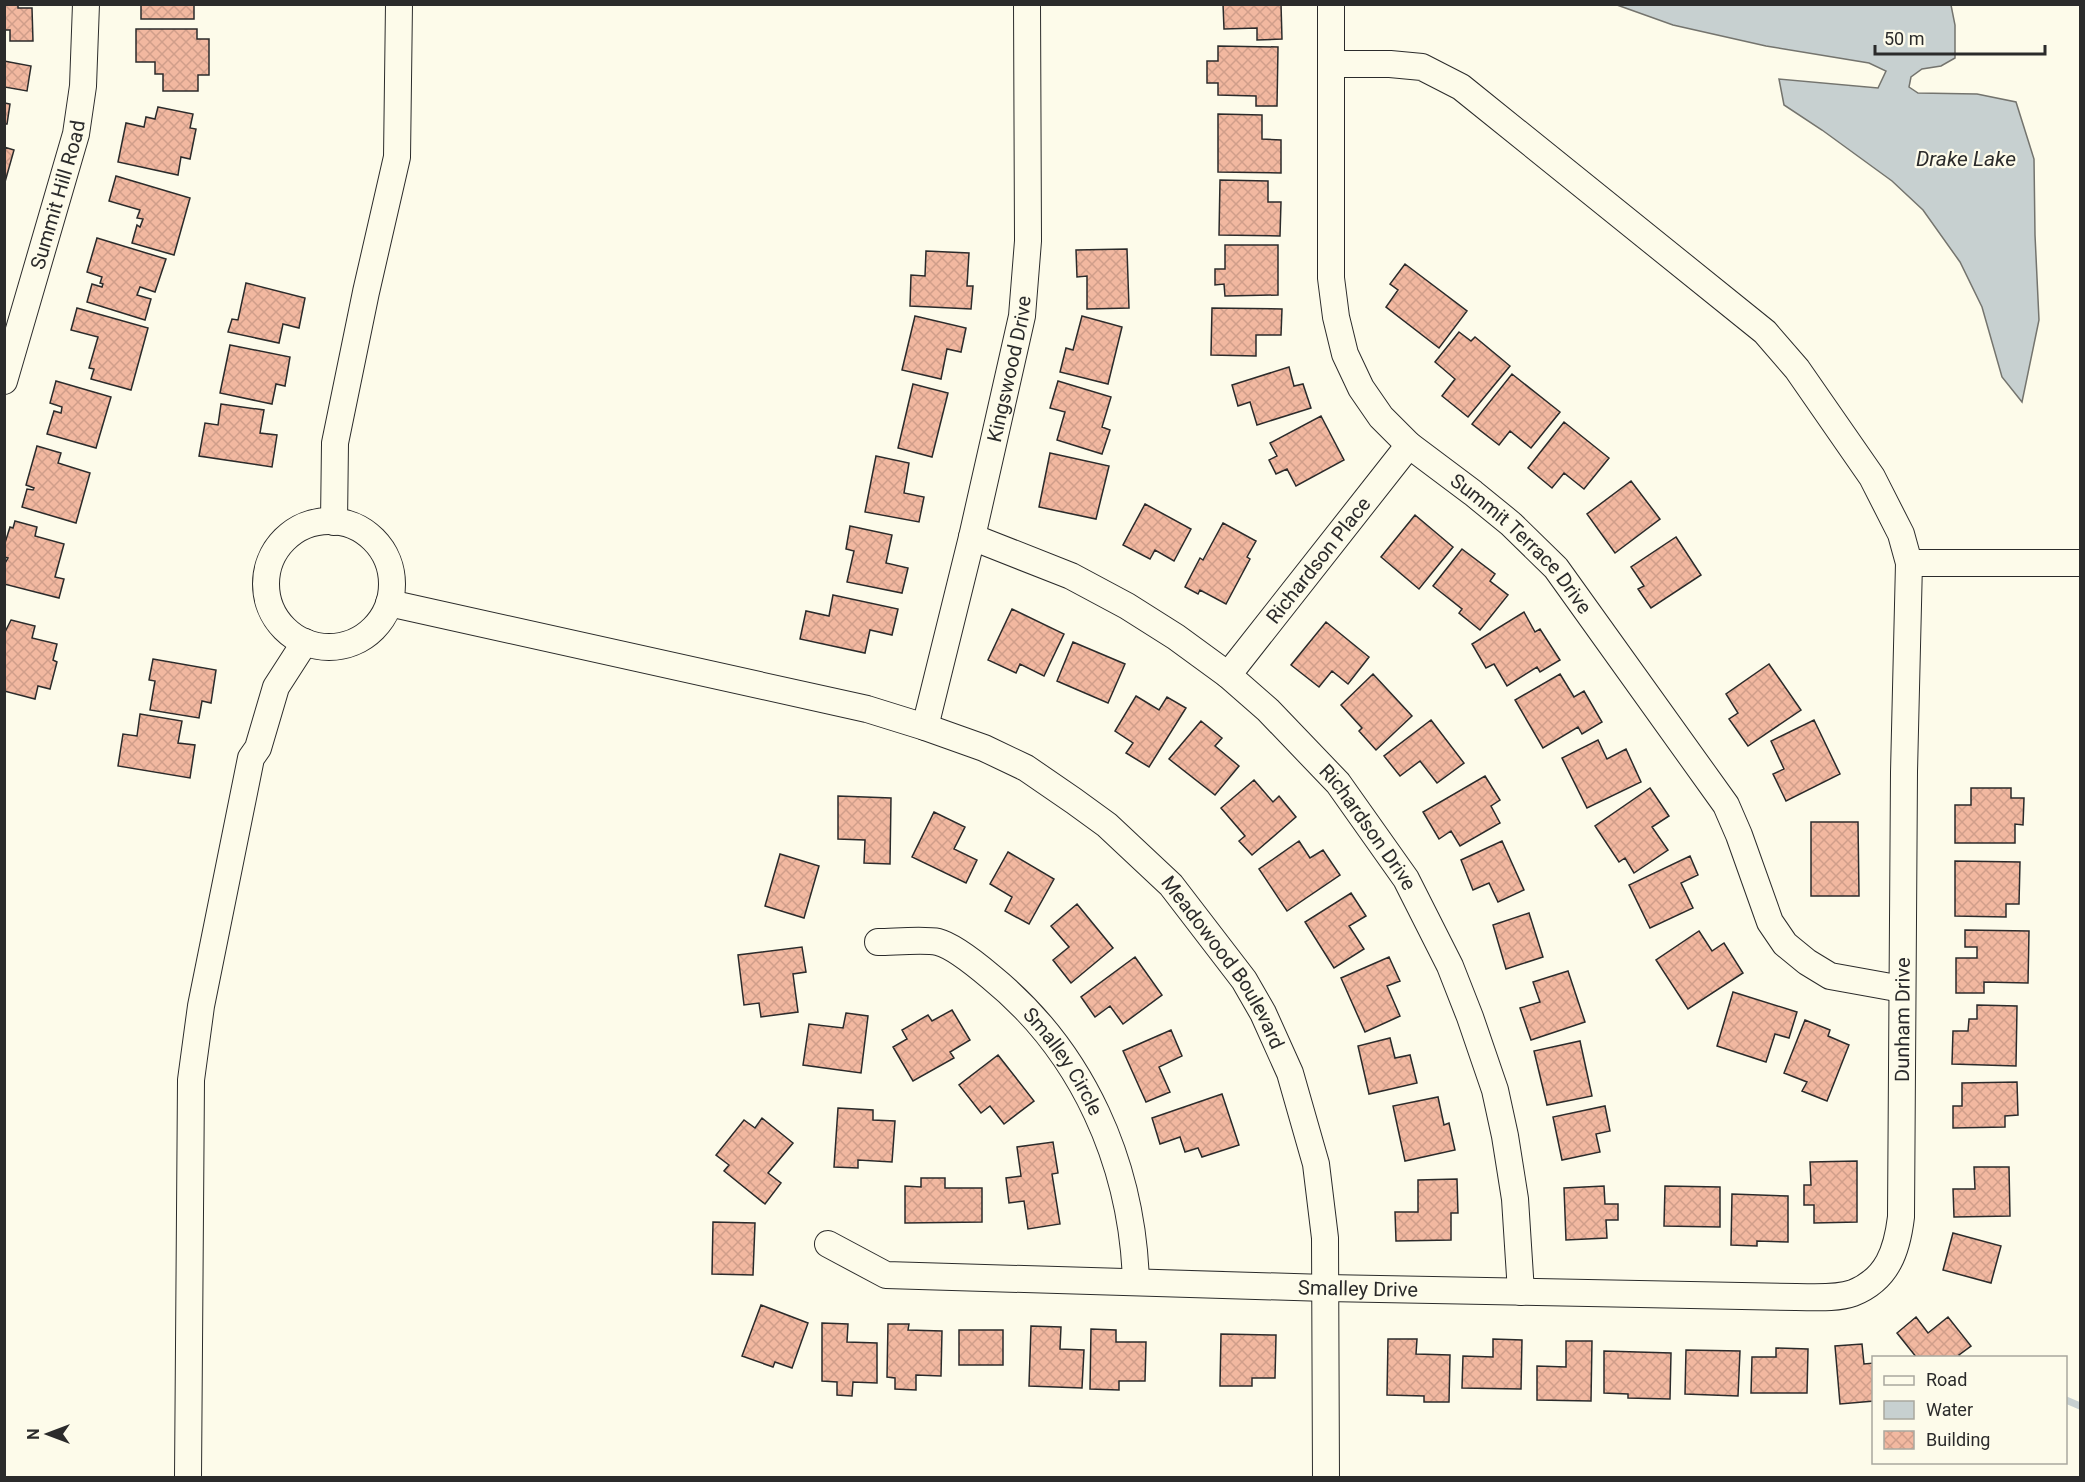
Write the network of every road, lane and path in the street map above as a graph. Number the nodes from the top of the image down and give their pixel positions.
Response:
1 (86, 4) edge
2 (399, 4) edge
3 (1027, 4) edge
4 (1331, 4) edge
5 (1331, 64) junction
6 (4, 381) edge
7 (1409, 445) junction
8 (334, 522) junction
9 (972, 537) junction
10 (1909, 563) junction
11 (2080, 563) edge
12 (389, 603) junction
13 (304, 642) junction
14 (1228, 675) junction
15 (925, 726) junction
16 (878, 942) dead end
17 (1902, 989) junction
18 (828, 1244) dead end
19 (1887, 1265) joint
20 (1136, 1281) junction
21 (1326, 1288) junction
22 (1521, 1292) junction
23 (188, 1478) edge
24 (1326, 1478) edge

1 - 6 street, Summit Hill Road
2 - 8 street
3 - 9 street, Kingswood Drive
4 - 5 street, Summit Terrace Drive
5 - 7 street, Summit Terrace Drive
5 - 10 street, Dunham Drive
7 - 14 street, Richardson Place
7 - 17 street, Summit Terrace Drive
8 - 12 street
8 - 13 street
9 - 14 street, Richardson Drive
9 - 15 street, Kingswood Drive
10 - 11 street
10 - 17 street, Dunham Drive
12 - 13 street
12 - 15 street, Meadowood Boulevard
13 - 23 street
14 - 22 street, Richardson Drive
15 - 21 street, Meadowood Boulevard
16 - 20 street, Smalley Circle
17 - 19 street, Dunham Drive
18 - 20 street, Smalley Drive
19 - 22 street, Smalley Drive
20 - 21 street, Smalley Drive
21 - 22 street, Smalley Drive
21 - 24 street, Meadowood Boulevard

